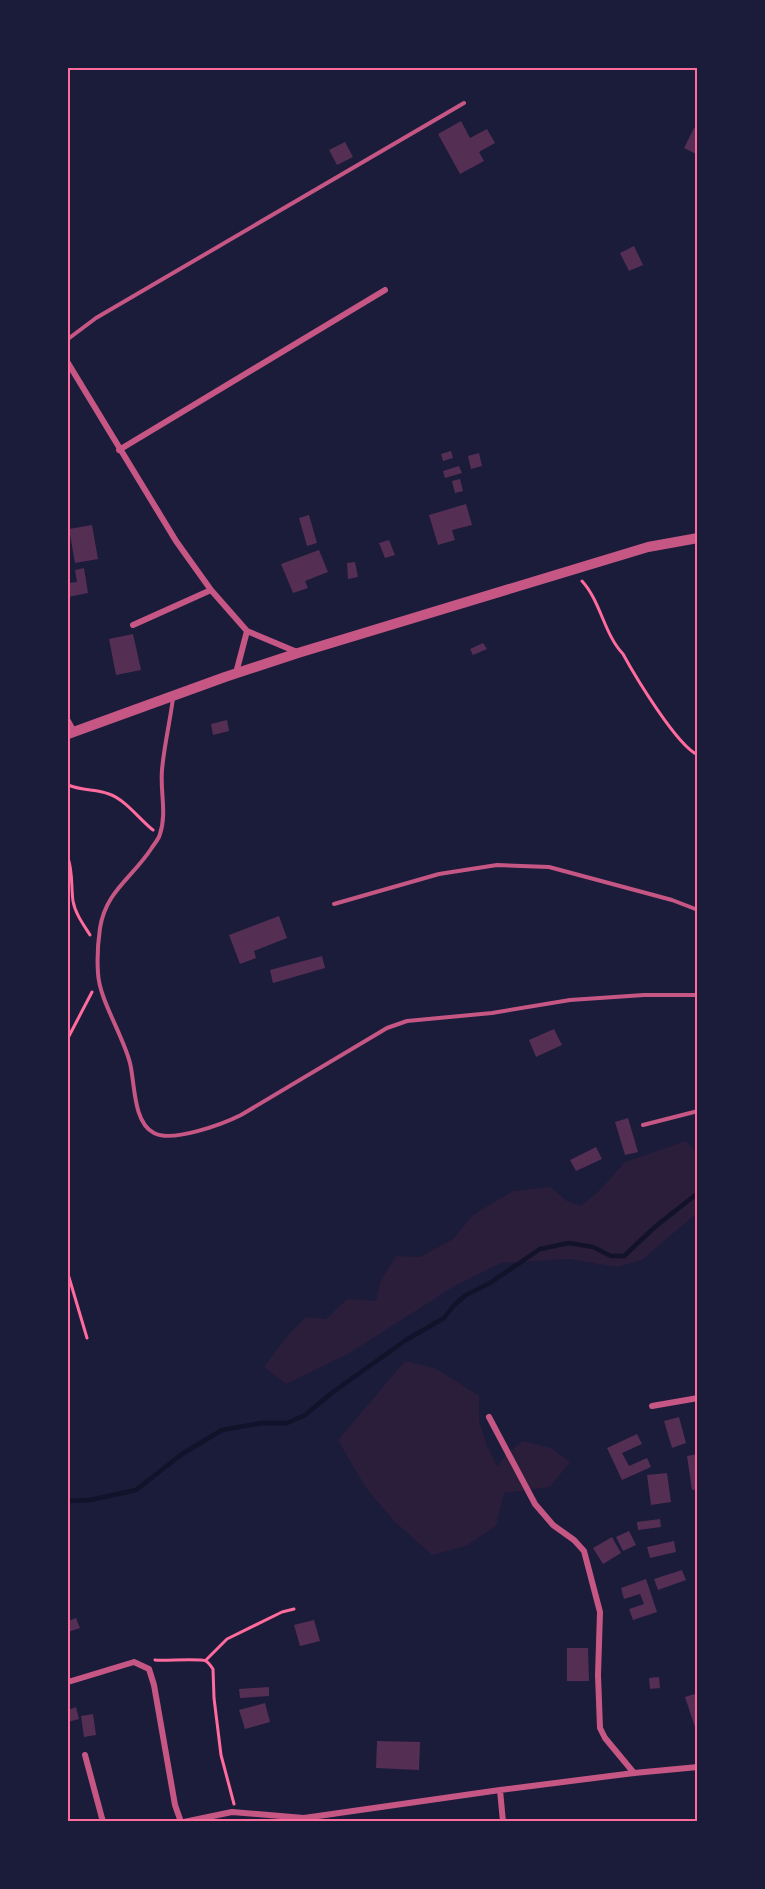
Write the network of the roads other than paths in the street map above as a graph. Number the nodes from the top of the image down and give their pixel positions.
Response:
1 (464, 103) dead end
2 (385, 290) dead end
3 (68, 339) edge
4 (68, 363) edge
5 (120, 450) junction
6 (698, 538) edge
7 (211, 590) junction
8 (133, 625) dead end
9 (247, 631) junction
10 (298, 653) junction
11 (236, 673) junction
12 (174, 695) junction
13 (68, 721) edge
14 (71, 733) edge
15 (334, 904) dead end
16 (698, 910) edge
17 (698, 995) edge
18 (698, 1111) edge
19 (643, 1125) dead end
20 (698, 1398) edge
21 (652, 1406) dead end
22 (489, 1417) dead end
23 (68, 1682) edge
24 (85, 1755) dead end
25 (698, 1767) edge
26 (634, 1773) junction
27 (500, 1790) junction
28 (202, 1819) edge
29 (103, 1821) edge
30 (183, 1821) edge
31 (503, 1821) edge

1 - 3 lane
2 - 5 street
4 - 5 street
5 - 7 street
6 - 10 street
7 - 8 street
7 - 9 street
9 - 10 street
9 - 11 street
10 - 11 street
11 - 12 street
12 - 14 street
12 - 17 lane
13 - 14 street
15 - 16 lane
18 - 19 lane
20 - 21 street
22 - 26 street
23 - 30 street
24 - 29 street
25 - 26 street
26 - 27 street
27 - 28 street
27 - 31 street
28 - 30 street

